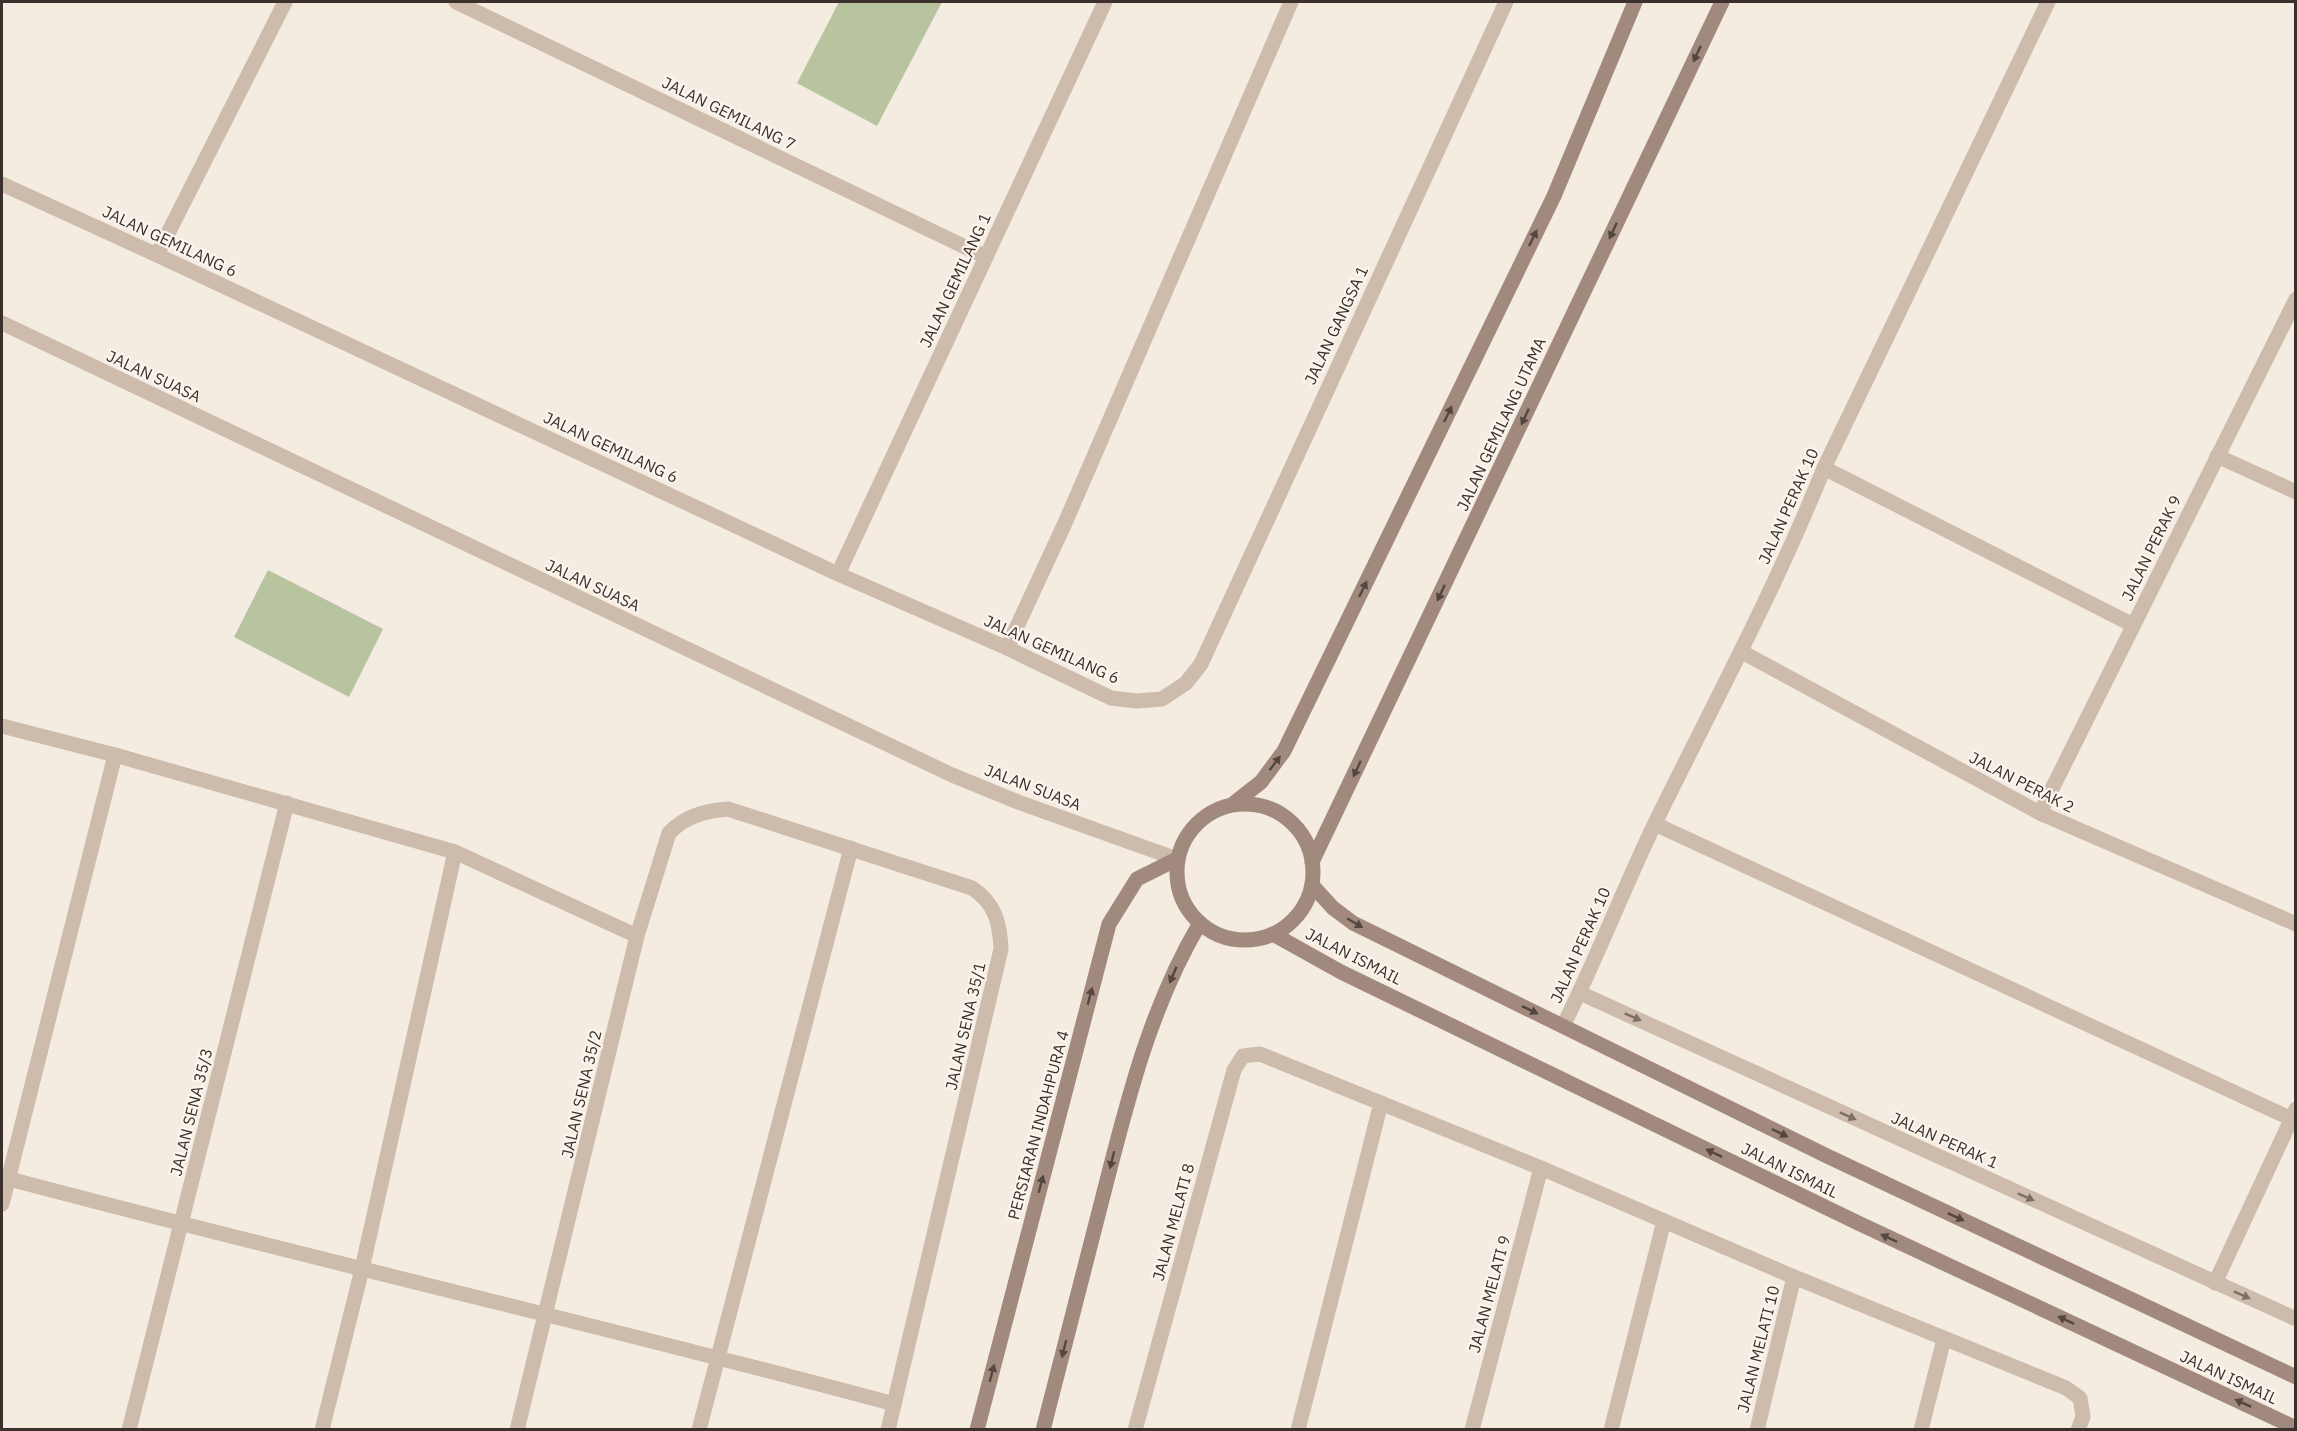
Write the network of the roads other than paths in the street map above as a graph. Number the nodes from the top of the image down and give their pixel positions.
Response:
1 (285, 2) edge
2 (456, 2) edge
3 (1105, 2) edge
4 (1291, 2) edge
5 (1506, 2) edge
6 (1635, 2) edge
7 (1722, 2) edge
8 (2048, 2) edge
9 (2, 184) edge
10 (158, 255) junction
11 (986, 257) junction
12 (2295, 299) edge
13 (2, 323) edge
14 (2217, 456) junction
15 (1824, 468) junction
16 (2295, 492) edge
17 (838, 574) junction
18 (2133, 625) junction
19 (1007, 648) junction
20 (1742, 652) junction
21 (1201, 664) joint
22 (2, 726) edge
23 (115, 755) junction
24 (287, 803) junction
25 (1233, 804) junction
26 (728, 809) joint
27 (2040, 813) junction
28 (1655, 824) junction
29 (850, 848) junction
30 (455, 852) junction
31 (1177, 859) junction
32 (1312, 862) junction
33 (1312, 885) junction
34 (1200, 923) junction
35 (2295, 924) edge
36 (1273, 934) junction
37 (637, 936) junction
38 (1580, 993) junction
39 (1563, 1026) junction
40 (1380, 1103) junction
41 (2294, 1117) edge
42 (1541, 1168) junction
43 (5, 1178) edge
44 (2, 1204) edge
45 (1664, 1221) junction
46 (181, 1225) junction
47 (362, 1269) junction
48 (1794, 1276) junction
49 (2215, 1283) junction
50 (546, 1316) junction
51 (2295, 1319) edge
52 (1944, 1340) junction
53 (718, 1357) junction
54 (2295, 1377) edge
55 (894, 1404) junction
56 (2295, 1428) edge
57 (129, 1430) edge
58 (322, 1430) edge
59 (517, 1430) edge
60 (699, 1430) edge
61 (888, 1430) edge
62 (977, 1430) edge
63 (1043, 1430) edge
64 (1135, 1430) edge
65 (1298, 1430) edge
66 (1472, 1430) edge
67 (1611, 1430) edge
68 (1757, 1430) edge
69 (1921, 1430) edge
70 (2078, 1430) edge

1 - 10 street
2 - 11 street, JALAN GEMILANG 7
3 - 11 street, JALAN GEMILANG 1
4 - 19 street
5 - 21 street, JALAN GANGSA 1
25 -> 6 main road
7 -> 32 main road, JALAN GEMILANG UTAMA
8 - 15 street, JALAN PERAK 10
9 - 10 street, JALAN GEMILANG 6
10 - 17 street, JALAN GEMILANG 6
11 - 17 street, JALAN GEMILANG 1
12 - 14 street, JALAN PERAK 9
13 - 31 street, JALAN SUASA
14 - 16 street
14 - 18 street, JALAN PERAK 9
15 - 18 street
15 - 20 street, JALAN PERAK 10
17 - 19 street, JALAN GEMILANG 6
18 - 27 street, JALAN PERAK 9
19 - 21 street, JALAN GEMILANG 6
20 - 27 street, JALAN PERAK 2
20 - 28 street, JALAN PERAK 10
22 - 23 street
23 - 24 street
23 - 43 street
24 - 30 street
24 - 46 street, JALAN SENA 35/3
25 - 31 main road
25 - 32 main road
26 - 29 street, JALAN SENA 35/1
26 - 37 street, JALAN SENA 35/2
27 - 35 street, JALAN PERAK 2
28 - 38 street, JALAN PERAK 10
28 - 41 street
29 - 53 street
29 - 55 street, JALAN SENA 35/1
30 - 37 street
30 - 47 street
31 - 34 main road
62 -> 31 main road, PERSIARAN INDAHPURA 4
32 - 33 main road
33 - 36 main road
33 -> 39 main road, JALAN ISMAIL
34 - 36 main road
34 -> 63 main road
56 -> 36 main road, JALAN ISMAIL
37 - 50 street, JALAN SENA 35/2
38 - 39 street, JALAN PERAK 10
38 -> 49 street, JALAN PERAK 1
39 -> 54 main road, JALAN ISMAIL
40 - 42 street
40 - 64 street, JALAN MELATI 8
40 - 65 street
41 - 49 street
42 - 45 street
42 - 66 street, JALAN MELATI 9
43 - 44 street
43 - 46 street
45 - 48 street
45 - 67 street
46 - 47 street
46 - 57 street, JALAN SENA 35/3
47 - 50 street
47 - 58 street
48 - 52 street
48 - 68 street, JALAN MELATI 10
49 -> 51 street, JALAN PERAK 1
50 - 53 street
50 - 59 street, JALAN SENA 35/2
52 - 69 street
52 - 70 street
53 - 55 street
53 - 60 street
55 - 61 street, JALAN SENA 35/1

